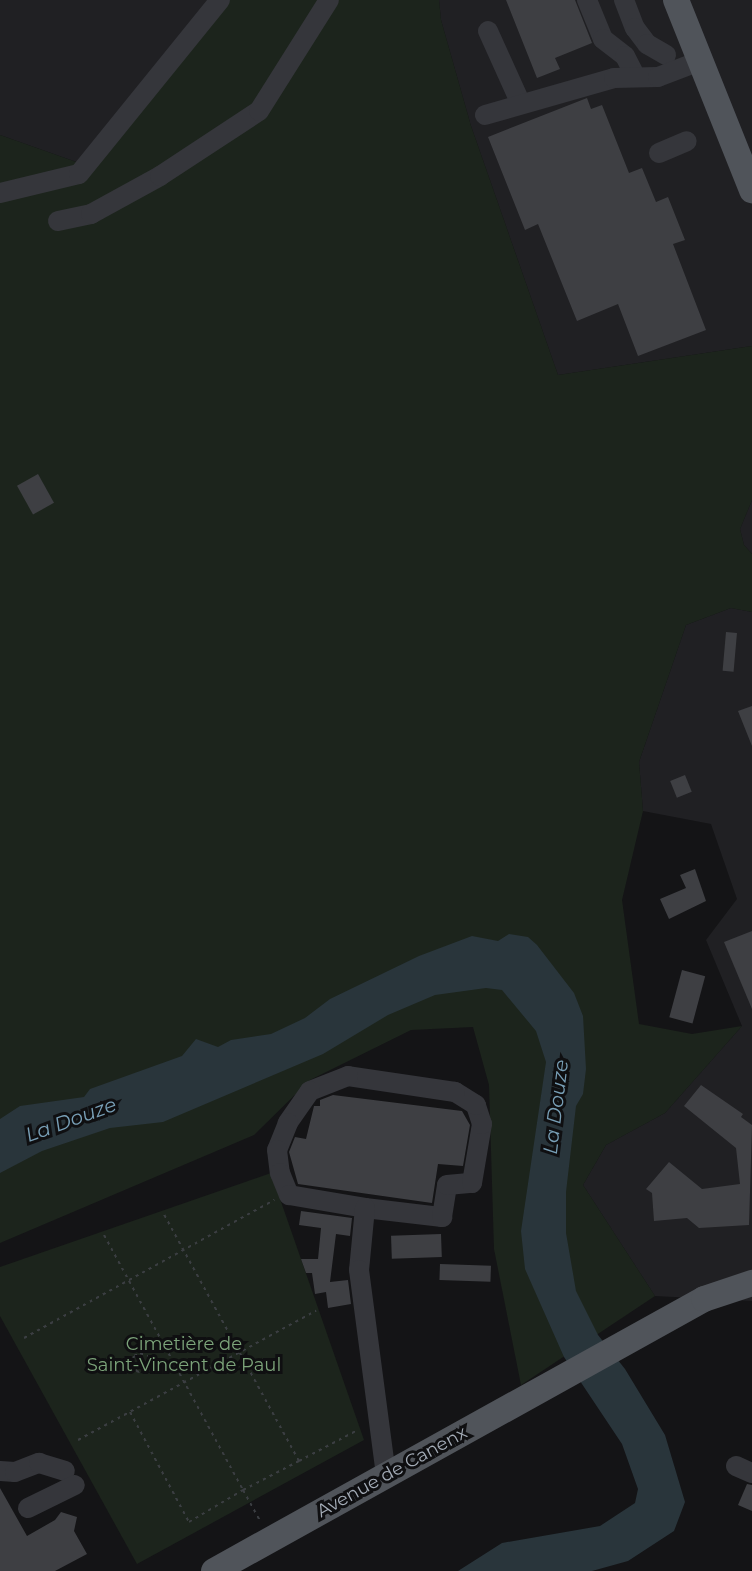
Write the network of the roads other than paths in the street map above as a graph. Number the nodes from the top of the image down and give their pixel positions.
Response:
1 (219, 0) edge
2 (328, 0) edge
3 (587, 0) edge
4 (624, 0) edge
5 (676, 0) edge
6 (635, 28) junction
7 (488, 31) dead end
8 (697, 52) junction
9 (666, 55) junction
10 (651, 76) junction
11 (521, 104) junction
12 (485, 115) dead end
13 (687, 141) dead end
14 (659, 153) dead end
15 (752, 190) edge
16 (0, 193) edge
17 (58, 221) dead end
18 (365, 1208) junction
19 (752, 1283) edge
20 (0, 1471) edge
21 (386, 1475) junction
22 (28, 1508) dead end
23 (214, 1571) edge

1 - 16 lane
2 - 17 lane
3 - 10 lane
4 - 6 lane
5 - 8 main road
6 - 9 lane
6 - 10 lane
7 - 11 lane
8 - 9 lane
8 - 10 lane
8 - 15 main road
9 - 10 lane
10 - 11 lane
11 - 12 lane
13 - 14 lane
18 - 18 lane
18 - 21 lane
19 - 21 main road, Avenue de Canenx
20 - 22 lane
21 - 23 main road, Avenue de Canenx

